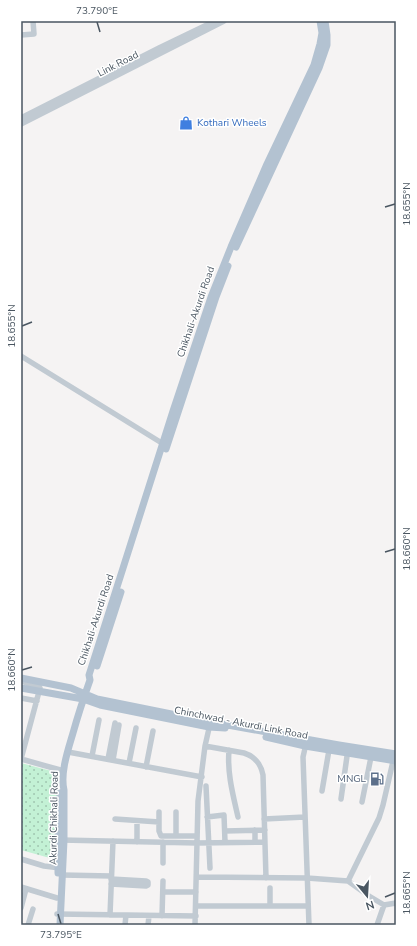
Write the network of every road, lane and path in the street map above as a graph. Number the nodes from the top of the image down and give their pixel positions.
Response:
1 (33, 21) edge
2 (215, 21) edge
3 (224, 21) edge
4 (320, 21) edge
5 (325, 21) edge
6 (21, 35) edge
7 (21, 118) edge
8 (21, 124) edge
9 (219, 284) junction
10 (21, 356) edge
11 (165, 445) junction
12 (21, 679) edge
13 (21, 688) edge
14 (39, 692) junction
15 (84, 696) junction
16 (21, 698) edge
17 (36, 701) junction
18 (99, 720) dead end
19 (117, 724) dead end
20 (210, 725) junction
21 (136, 728) dead end
22 (153, 731) dead end
23 (306, 743) junction
24 (206, 746) junction
25 (229, 750) junction
26 (329, 750) junction
27 (348, 750) junction
28 (68, 752) junction
29 (92, 756) junction
30 (371, 757) junction
31 (395, 758) edge
32 (21, 759) edge
33 (110, 760) junction
34 (129, 763) junction
35 (146, 767) junction
36 (64, 771) junction
37 (202, 777) junction
38 (206, 786) dead end
39 (322, 791) dead end
40 (340, 799) dead end
41 (362, 802) dead end
42 (159, 812) dead end
43 (176, 812) dead end
44 (207, 817) junction
45 (238, 817) dead end
46 (305, 817) junction
47 (115, 819) dead end
48 (264, 819) junction
49 (137, 820) junction
50 (159, 822) junction
51 (255, 830) junction
52 (265, 830) junction
53 (225, 831) junction
54 (176, 836) junction
55 (197, 836) junction
56 (61, 840) junction
57 (113, 841) junction
58 (137, 842) junction
59 (163, 842) junction
60 (225, 842) junction
61 (255, 842) junction
62 (265, 842) junction
63 (197, 843) junction
64 (209, 843) junction
65 (21, 859) edge
66 (163, 863) dead end
67 (210, 868) dead end
68 (61, 870) junction
69 (196, 877) junction
70 (266, 878) junction
71 (307, 878) junction
72 (111, 880) junction
73 (163, 881) dead end
74 (348, 881) junction
75 (24, 888) edge
76 (270, 888) dead end
77 (163, 892) junction
78 (196, 892) junction
79 (57, 898) junction
80 (396, 903) edge
81 (384, 905) junction
82 (196, 906) junction
83 (270, 906) junction
84 (308, 906) junction
85 (21, 908) edge
86 (33, 910) dead end
87 (59, 914) junction
88 (110, 915) junction
89 (126, 915) junction
90 (149, 916) junction
91 (162, 916) junction
92 (196, 916) junction
93 (28, 925) edge
94 (57, 925) edge
95 (60, 925) edge
96 (125, 925) edge
97 (148, 925) edge
98 (195, 925) edge
99 (309, 925) edge
100 (377, 925) edge

1 - 6 street
2 - 7 street, Link Road
3 - 8 street, Link Road
4 - 9 main road, Chikhali-Akurdi Road
5 - 9 main road, Chikhali-Akurdi Road
9 - 11 main road, Chikhali-Akurdi Road
10 - 11 street
11 - 15 main road, Chikhali-Akurdi Road
12 - 14 street
12 - 15 main road
13 - 14 main road
14 - 15 main road
14 - 17 street
15 - 20 main road, Chinchwad - Akurdi Link Road
15 - 28 main road, Akurdi Chikhali Road
16 - 17 street
17 - 32 street
18 - 29 street
19 - 33 street
20 - 23 main road, Chinchwad - Akurdi Link Road
20 - 24 street
21 - 34 street
22 - 35 street
23 - 26 main road, Chinchwad - Akurdi Link Road
23 - 27 main road, Chinchwad - Akurdi Link Road
23 - 46 street
24 - 25 street
24 - 37 street
25 - 45 street
25 - 48 street
26 - 27 main road, Chinchwad - Akurdi Link Road
26 - 39 street
27 - 30 main road, Chinchwad - Akurdi Link Road
27 - 31 main road, Chinchwad - Akurdi Link Road
27 - 40 street
28 - 29 street
28 - 36 main road, Akurdi Chikhali Road
29 - 33 street
30 - 31 main road, Chinchwad - Akurdi Link Road
30 - 41 street
31 - 74 street
32 - 36 street
33 - 34 street
34 - 35 street
35 - 37 street
36 - 56 main road, Akurdi Chikhali Road
37 - 55 street
38 - 44 street
42 - 50 street
43 - 54 street
44 - 53 street
44 - 64 street
46 - 48 street
46 - 71 street
47 - 49 street
48 - 52 street
49 - 50 street
49 - 58 street
50 - 54 street
51 - 52 street
51 - 53 street
51 - 61 street
52 - 62 street
53 - 60 street
54 - 55 street
55 - 63 street
56 - 57 street
56 - 68 main road, Akurdi Chikhali Road
57 - 58 street
57 - 72 street
58 - 59 street
59 - 63 street
59 - 66 street
60 - 61 street
60 - 64 street
61 - 62 street
62 - 70 street
63 - 64 street
63 - 69 street
64 - 67 street
65 - 68 street
68 - 72 street
68 - 79 main road
68 - 87 main road, Akurdi Chikhali Road
69 - 70 street
69 - 78 street
70 - 71 street
71 - 74 street
71 - 84 street
72 - 72 street
72 - 88 street
73 - 77 street
74 - 81 street
75 - 79 street
75 - 85 street
76 - 83 street
77 - 78 street
77 - 91 street
78 - 82 street
79 - 87 main road
80 - 81 street
81 - 100 street
82 - 83 street
82 - 92 street
83 - 84 street
84 - 99 street
86 - 93 street
87 - 88 street
87 - 94 main road
87 - 95 main road, Akurdi Chikhali Road
88 - 89 street
89 - 90 street
89 - 96 street
90 - 91 street
90 - 97 street
91 - 92 street
92 - 98 street

